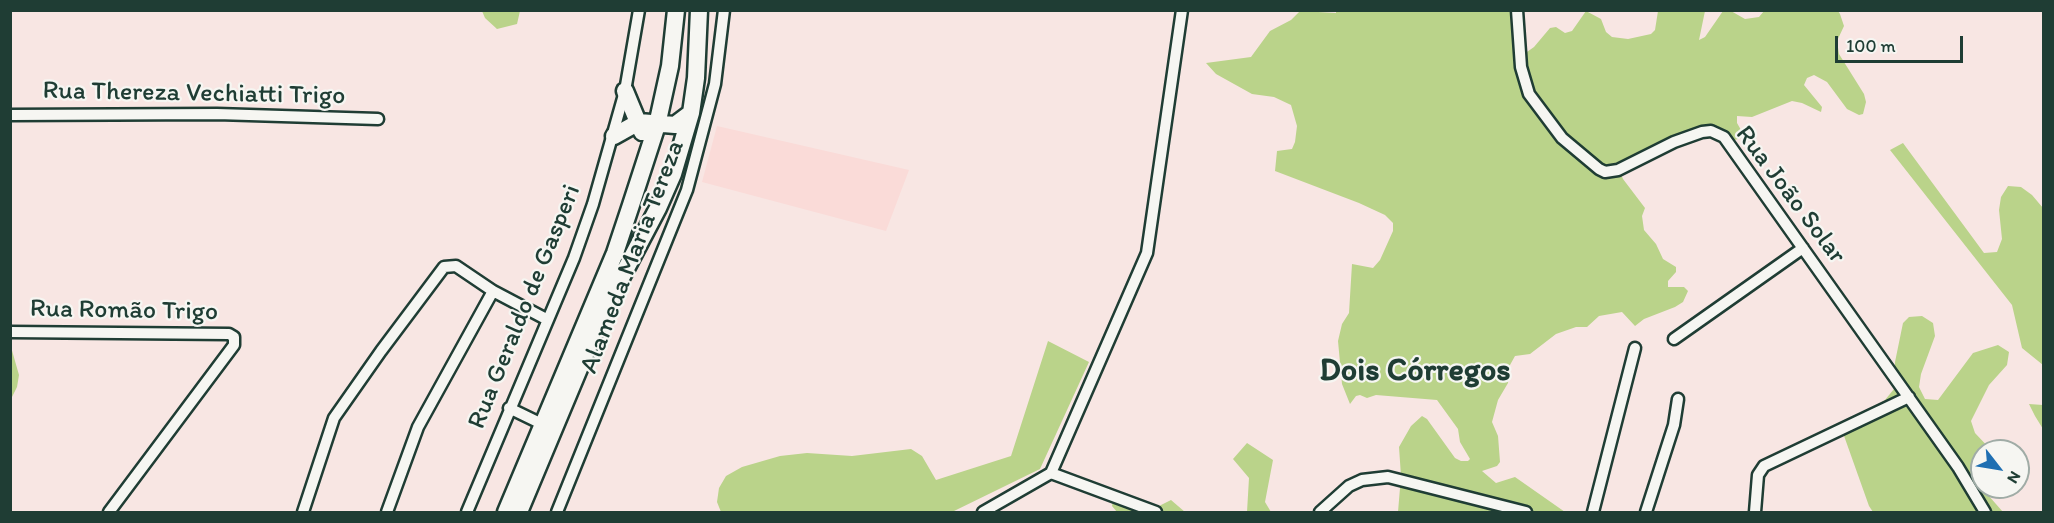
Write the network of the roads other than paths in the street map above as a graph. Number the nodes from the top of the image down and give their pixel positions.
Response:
1 (639, 10) edge
2 (676, 10) edge
3 (699, 10) edge
4 (724, 10) edge
5 (1182, 10) edge
6 (1517, 10) edge
7 (625, 91) junction
8 (691, 113) junction
9 (10, 115) edge
10 (378, 119) dead end
11 (639, 122) junction
12 (657, 125) junction
13 (686, 130) junction
14 (614, 136) junction
15 (704, 136) junction
16 (648, 152) junction
17 (1803, 248) junction
18 (493, 291) junction
19 (548, 320) junction
20 (10, 332) edge
21 (1674, 339) dead end
22 (1635, 348) dead end
23 (1909, 397) junction
24 (1678, 399) dead end
25 (509, 408) junction
26 (542, 424) junction
27 (1051, 473) junction
28 (109, 513) edge
29 (303, 513) edge
30 (387, 513) edge
31 (467, 513) edge
32 (506, 513) edge
33 (519, 513) edge
34 (557, 513) edge
35 (983, 513) edge
36 (1156, 513) edge
37 (1320, 513) edge
38 (1526, 513) edge
39 (1593, 513) edge
40 (1646, 513) edge
41 (1755, 513) edge
42 (1985, 513) edge

1 - 7 street, Rua Geraldo de Gasperi
2 - 12 main road
3 - 8 main road
4 - 15 street, Alameda Maria Tereza
5 - 27 street
6 - 17 street, Rua João Solar
7 - 11 main road
7 - 14 street, Rua Geraldo de Gasperi
8 - 12 main road
8 - 13 main road
9 - 10 street, Rua Thereza Vechiatti Trigo
11 - 12 main road
11 - 14 main road
11 - 16 main road
12 - 16 main road
13 - 15 street
13 - 33 main road
14 - 19 street, Rua Geraldo de Gasperi
15 - 34 street, Alameda Maria Tereza
16 - 26 main road
17 - 21 street
17 - 23 street, Rua João Solar
18 - 19 street
18 - 29 street
18 - 30 street
19 - 25 street, Rua Geraldo de Gasperi
20 - 28 street, Rua Romão Trigo
22 - 39 street
23 - 41 street
23 - 42 street, Rua João Solar
24 - 40 street
25 - 26 street
25 - 31 street, Rua Geraldo de Gasperi
26 - 32 main road
27 - 35 street
27 - 36 street
37 - 38 street

